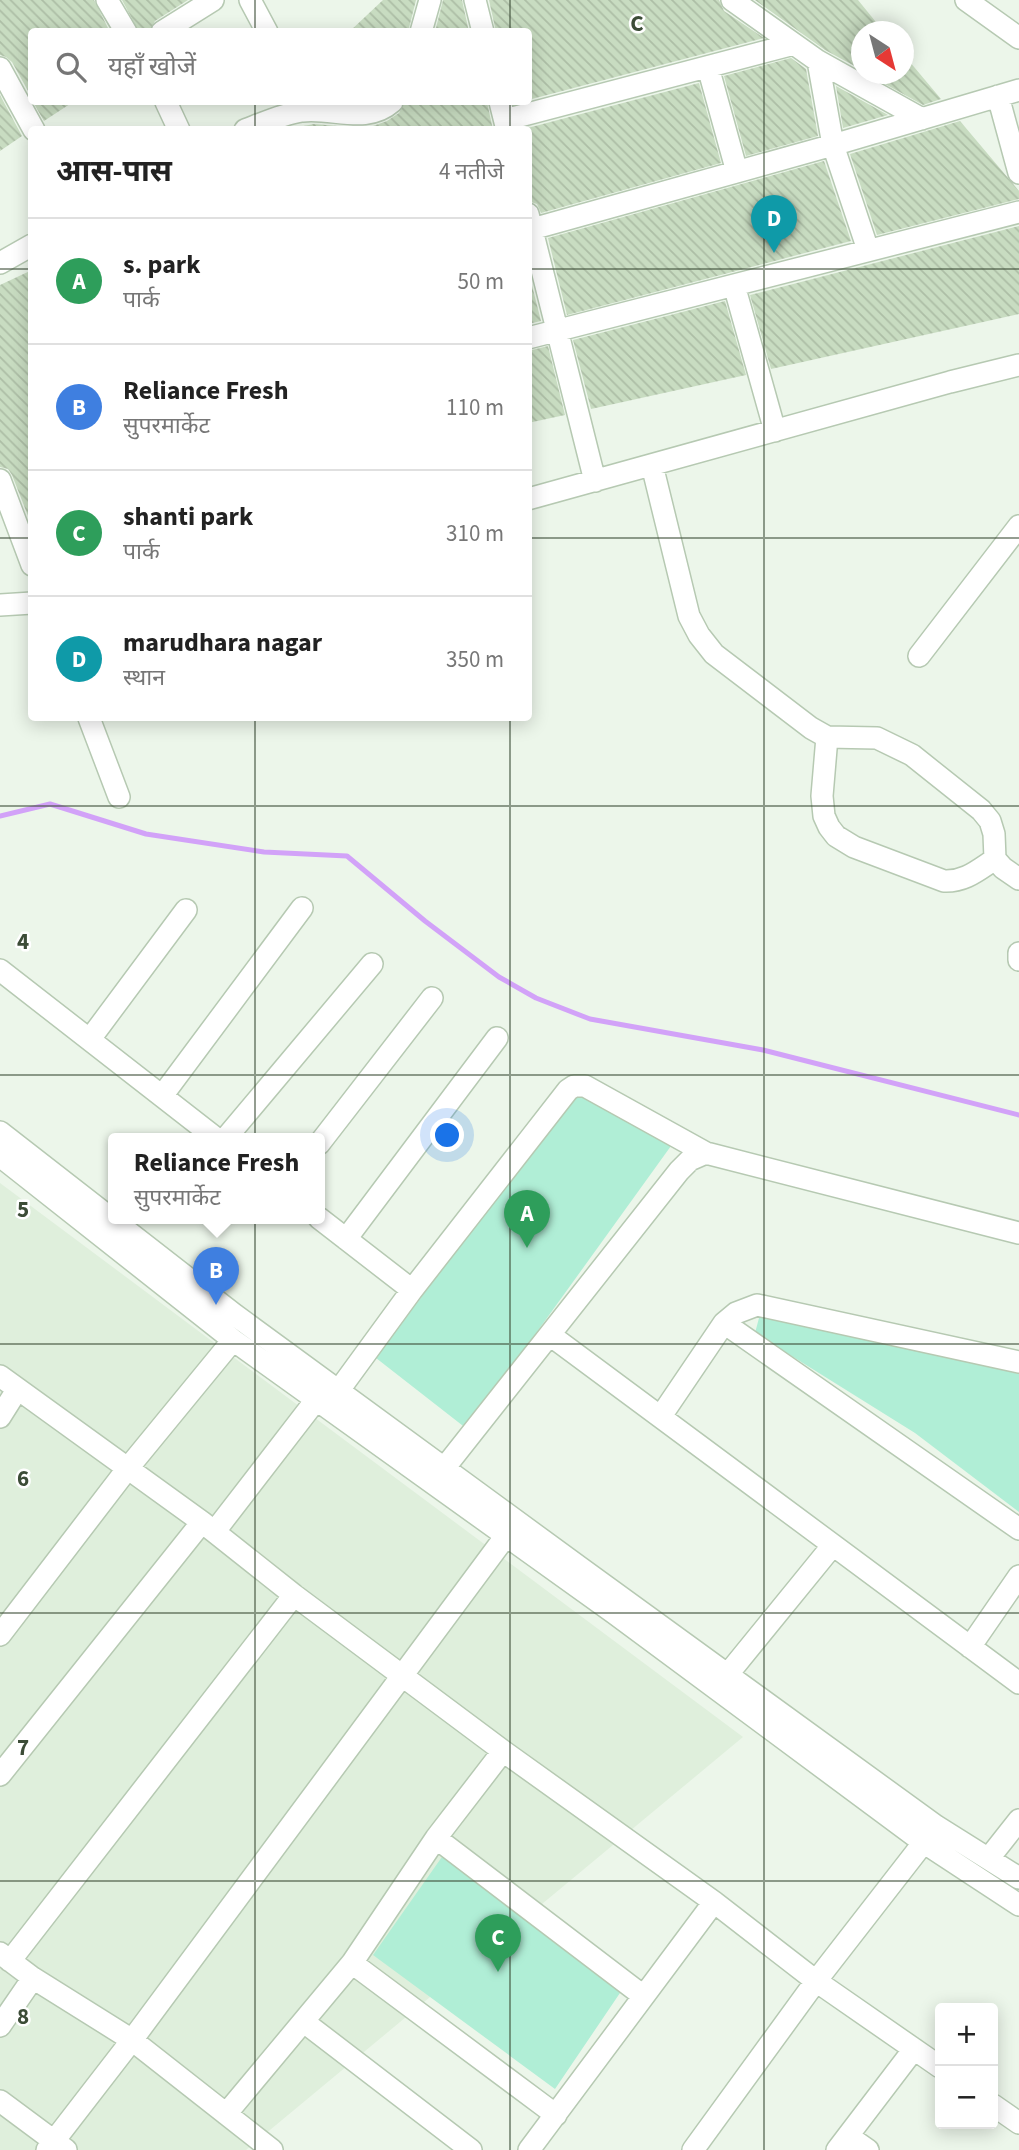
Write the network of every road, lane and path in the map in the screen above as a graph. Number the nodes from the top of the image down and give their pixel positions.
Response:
1 (107, 0) edge
2 (213, 0) edge
3 (250, 0) edge
4 (430, 0) edge
5 (475, 0) edge
6 (732, 0) edge
7 (966, 0) edge
8 (124, 28) edge
9 (168, 28) edge
10 (265, 28) edge
11 (422, 28) edge
12 (482, 28) edge
13 (1019, 38) edge
14 (794, 44) junction
15 (818, 61) junction
16 (708, 67) junction
17 (0, 68) edge
18 (1019, 90) edge
19 (998, 96) junction
20 (167, 105) edge
21 (388, 105) edge
22 (303, 106) edge
23 (504, 117) edge
24 (922, 119) junction
25 (364, 122) edge
26 (32, 126) edge
27 (176, 126) edge
28 (255, 126) edge
29 (833, 145) junction
30 (737, 172) junction
31 (1019, 173) edge
32 (1019, 212) edge
33 (532, 222) edge
34 (532, 230) edge
35 (28, 247) edge
36 (868, 250) junction
37 (0, 263) edge
38 (734, 285) junction
39 (558, 331) junction
40 (532, 337) edge
41 (1019, 365) edge
42 (775, 431) junction
43 (652, 466) junction
44 (0, 480) edge
45 (595, 481) junction
46 (532, 498) edge
47 (1019, 526) edge
48 (28, 554) edge
49 (28, 603) edge
50 (0, 605) edge
51 (919, 656) dead end
52 (90, 721) edge
53 (827, 737) junction
54 (119, 797) dead end
55 (995, 859) junction
56 (1019, 879) edge
57 (302, 908) dead end
58 (186, 910) dead end
59 (1019, 953) edge
60 (1019, 960) edge
61 (372, 964) dead end
62 (0, 970) edge
63 (432, 998) dead end
64 (497, 1038) dead end
65 (90, 1039) junction
66 (162, 1096) junction
67 (0, 1132) edge
68 (209, 1133) edge
69 (230, 1133) edge
70 (325, 1136) edge
71 (706, 1153) junction
72 (0, 1156) edge
73 (108, 1216) edge
74 (325, 1223) edge
75 (118, 1224) edge
76 (1019, 1233) edge
77 (346, 1239) junction
78 (412, 1290) junction
79 (723, 1323) junction
80 (550, 1335) junction
81 (233, 1340) junction
82 (1019, 1362) edge
83 (0, 1376) edge
84 (17, 1390) junction
85 (339, 1390) junction
86 (316, 1400) junction
87 (661, 1416) junction
88 (0, 1417) edge
89 (128, 1468) junction
90 (439, 1475) junction
91 (208, 1527) junction
92 (1019, 1529) edge
93 (505, 1537) junction
94 (834, 1545) junction
95 (1019, 1576) edge
96 (294, 1595) junction
97 (0, 1634) edge
98 (970, 1647) junction
99 (404, 1675) junction
100 (722, 1681) junction
101 (1019, 1683) edge
102 (503, 1751) junction
103 (0, 1774) edge
104 (1019, 1820) edge
105 (930, 1834) junction
106 (436, 1839) junction
107 (989, 1858) junction
108 (1019, 1878) edge
109 (714, 1902) junction
110 (1019, 1905) edge
111 (5, 1957) edge
112 (352, 1963) junction
113 (33, 1978) junction
114 (816, 1981) junction
115 (642, 1996) junction
116 (304, 2022) junction
117 (0, 2026) edge
118 (132, 2040) junction
119 (914, 2049) junction
120 (939, 2066) edge
121 (0, 2101) edge
122 (998, 2108) edge
123 (226, 2115) junction
124 (556, 2115) junction
125 (1019, 2123) edge
126 (843, 2143) edge
127 (55, 2147) edge
128 (272, 2150) edge
129 (471, 2150) edge
130 (529, 2150) edge
131 (693, 2150) edge
132 (868, 2150) edge

1 - 8 street
2 - 9 street
3 - 10 street
4 - 11 street
5 - 12 street
6 - 14 street
7 - 13 street
14 - 15 street
14 - 16 street
15 - 24 street
15 - 29 street
16 - 23 street
16 - 30 street
17 - 26 street
18 - 19 street
19 - 24 street
19 - 31 street
20 - 27 street
21 - 25 street
22 - 25 street
22 - 28 street
24 - 29 street
29 - 30 street
29 - 36 street
30 - 33 street
32 - 36 street
34 - 39 street
35 - 37 street
36 - 38 street
38 - 39 street
38 - 42 street
39 - 40 street
39 - 45 street
41 - 42 street
42 - 43 street
43 - 45 street
43 - 53 street
44 - 48 street
45 - 46 street
47 - 51 street
49 - 50 street
52 - 54 street
53 - 55 street
53 - 55 street
55 - 56 street
57 - 66 street
58 - 65 street
59 - 60 street
61 - 69 street
62 - 65 street
63 - 70 street
64 - 77 street
65 - 66 street
66 - 68 street
67 - 73 street
71 - 76 street
71 - 78 street
71 - 80 street
72 - 81 street
74 - 77 street
75 - 85 street
77 - 78 street
78 - 85 street
79 - 82 street
79 - 87 street
79 - 92 street
80 - 87 street
80 - 90 street
81 - 86 street
81 - 89 street
83 - 84 street
84 - 88 street
84 - 89 street
85 - 90 street
86 - 90 street
86 - 91 street
87 - 94 street
89 - 91 street
89 - 97 street
90 - 93 street
90 - 100 street
91 - 96 street
91 - 103 street
93 - 99 street
93 - 100 street
94 - 98 street
94 - 100 street
95 - 98 street
96 - 99 street
96 - 111 street
98 - 101 street
99 - 102 street
99 - 118 street
100 - 105 street
102 - 106 street
102 - 109 street
104 - 107 street
105 - 107 street
105 - 110 street
105 - 114 street
106 - 112 street
106 - 115 street
107 - 108 street
109 - 114 street
109 - 115 street
111 - 113 street
112 - 116 street
112 - 124 street
113 - 117 street
113 - 118 street
114 - 119 street
114 - 131 street
115 - 124 street
116 - 123 street
116 - 129 street
118 - 123 street
118 - 127 street
119 - 120 street
119 - 126 street
121 - 127 street
122 - 125 street
123 - 128 street
124 - 130 street
126 - 132 street

